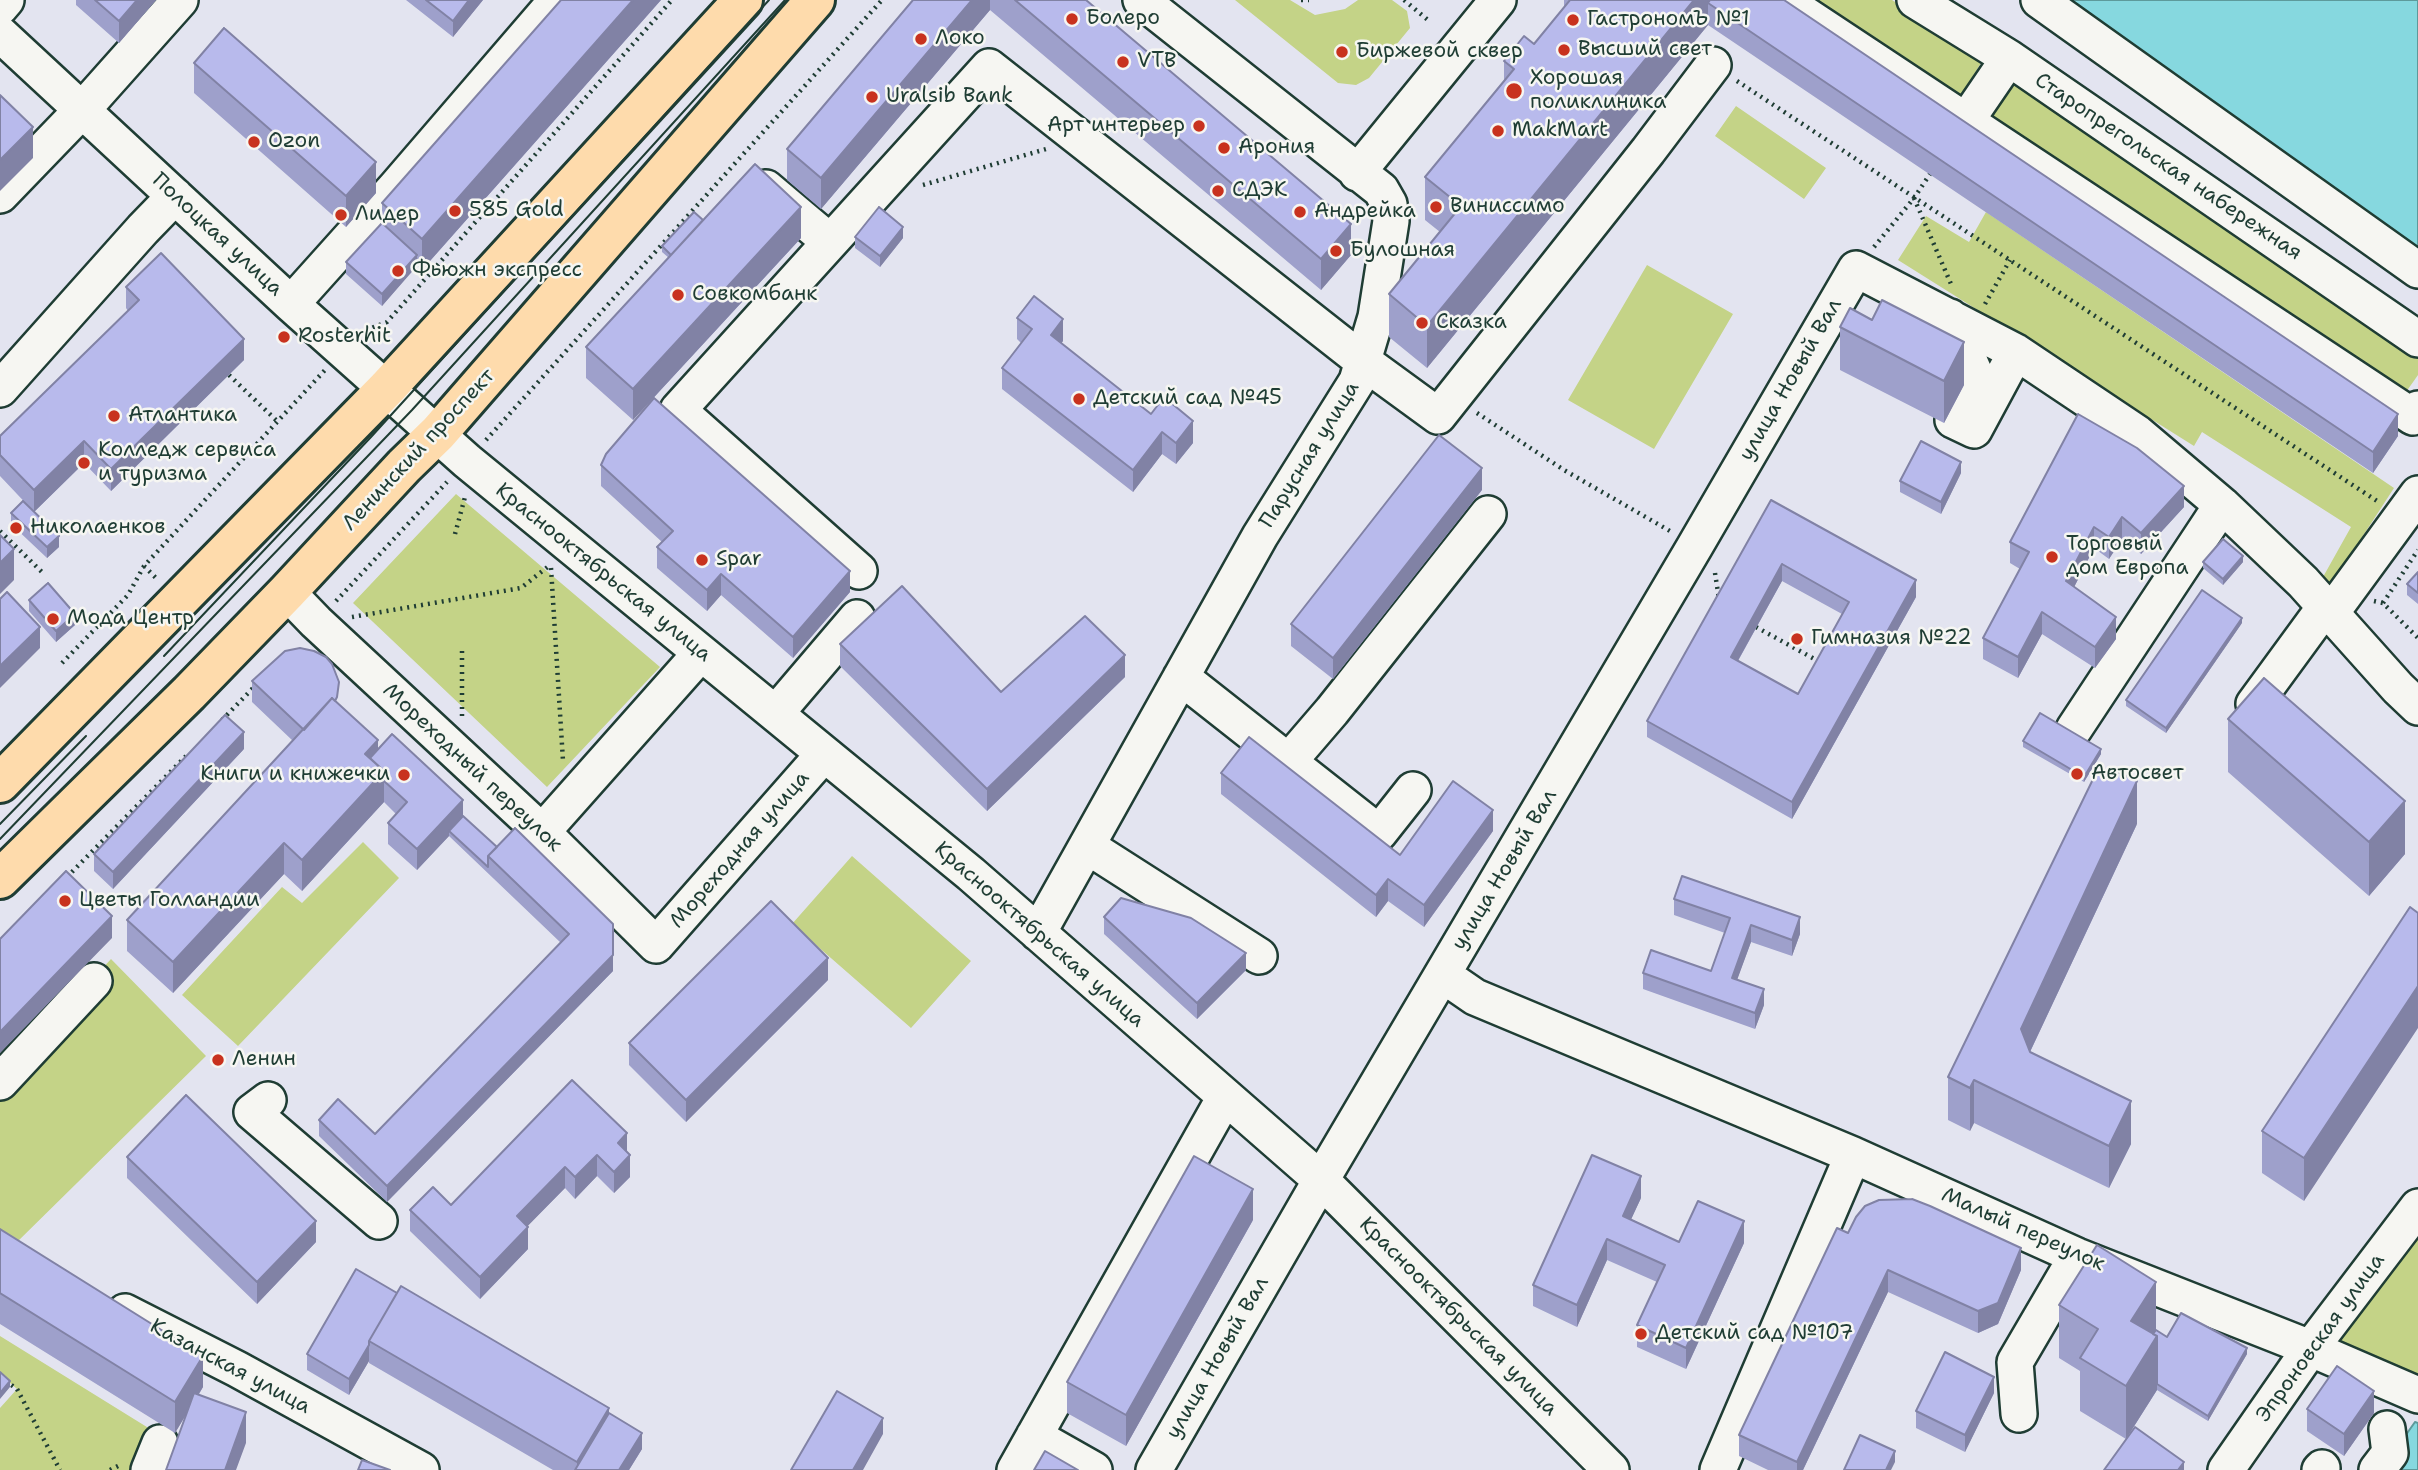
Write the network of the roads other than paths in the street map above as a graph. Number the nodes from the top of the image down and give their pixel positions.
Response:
1 (6, 0) edge
2 (180, 0) edge
3 (557, 0) edge
4 (743, 0) edge
5 (814, 0) edge
6 (1141, 0) edge
7 (1498, 0) edge
8 (1783, 0) edge
9 (1914, 0) edge
10 (2039, 0) edge
11 (0, 7) edge
12 (0, 34) edge
13 (2009, 58) junction
14 (1713, 65) road end
15 (82, 110) junction
16 (1966, 121) junction
17 (1357, 173) junction
18 (757, 180) edge
19 (0, 195) edge
20 (175, 197) junction
21 (830, 242) junction
22 (2418, 270) edge
23 (291, 304) junction
24 (1960, 323) junction
25 (2418, 339) edge
26 (2016, 352) junction
27 (1364, 362) junction
28 (387, 388) junction
29 (0, 389) edge
30 (2088, 400) junction
31 (678, 410) junction
32 (2415, 413) edge
33 (644, 419) edge
34 (2070, 430) edge
35 (438, 433) junction
36 (2417, 504) edge
37 (2222, 505) junction
38 (1488, 514) dead end
39 (859, 571) dead end
40 (287, 592) junction
41 (2333, 605) junction
42 (857, 618) dead end
43 (701, 653) junction
44 (1181, 677) junction
45 (2418, 707) edge
46 (776, 713) junction
47 (2074, 729) dead end
48 (2296, 741) edge
49 (824, 754) junction
50 (1289, 761) junction
51 (0, 783) edge
52 (1413, 790) dead end
53 (542, 832) junction
54 (1087, 846) junction
55 (0, 879) edge
56 (1038, 933) junction
57 (656, 945) joint
58 (1259, 956) dead end
59 (1443, 975) junction
60 (94, 981) dead end
61 (0, 1082) edge
62 (1225, 1097) junction
63 (268, 1100) dead end
64 (1853, 1154) junction
65 (1321, 1180) junction
66 (2418, 1207) edge
67 (379, 1221) dead end
68 (2077, 1256) junction
69 (95, 1297) edge
70 (2310, 1349) junction
71 (2418, 1395) edge
72 (2019, 1414) dead end
73 (2387, 1429) dead end
74 (1034, 1436) junction
75 (421, 1470) edge
76 (1015, 1470) edge
77 (1094, 1470) edge
78 (1154, 1470) edge
79 (1611, 1470) edge
80 (1718, 1470) edge
81 (2226, 1470) edge
82 (2377, 1470) edge

1 - 11 street
2 - 15 street
3 - 23 street
4 - 28 main road
5 - 35 main road, Ленинский проспект
6 - 17 street, Парусная улица
7 - 17 street
8 - 16 street
9 - 13 street, Старопрегольская набережная
10 - 22 street
12 - 15 street, Полоцкая улица
13 - 16 street
13 - 25 street, Старопрегольская набережная
14 - 27 street
15 - 19 street
15 - 20 street, Полоцкая улица
16 - 32 street
17 - 27 street, Парусная улица
18 - 21 street
20 - 23 street, Полоцкая улица
20 - 29 street
21 - 27 street
21 - 31 street
23 - 28 street, Полоцкая улица
24 - 26 street
24 - 26 street
24 - 59 street, улица Новый Вал
26 - 30 street
27 - 44 street, Парусная улица
28 - 35 street, Полоцкая улица
28 - 51 main road
30 - 34 street
30 - 37 street
31 - 33 street
31 - 39 street
35 - 40 main road, Ленинский проспект
35 - 43 street, Краснооктябрьская улица
36 - 41 street
37 - 41 street
37 - 47 street
38 - 50 street
40 - 53 street, Мореходный переулок
40 - 55 main road, Ленинский проспект
41 - 45 street
41 - 48 street
42 - 46 street
43 - 46 street, Краснооктябрьская улица
43 - 53 street
44 - 50 street
44 - 54 street, Парусная улица
46 - 49 street, Краснооктябрьская улица
49 - 56 street, Краснооктябрьская улица
49 - 57 street, Мореходная улица
50 - 52 street
53 - 57 street, Мореходный переулок
54 - 56 street, Парусная улица
54 - 58 street
56 - 62 street, Краснооктябрьская улица
59 - 64 street, Малый переулок
59 - 65 street, улица Новый Вал
60 - 61 street
62 - 65 street, Краснооктябрьская улица
62 - 74 street
63 - 67 street
64 - 68 street, Малый переулок
64 - 80 street
65 - 78 street, улица Новый Вал
65 - 79 street, Краснооктябрьская улица
66 - 70 street, Эпроновская улица
68 - 70 street, Малый переулок
68 - 72 street
69 - 75 street, Казанская улица
70 - 71 street, Малый переулок
70 - 81 street, Эпроновская улица
73 - 82 street
74 - 76 street
74 - 77 street

